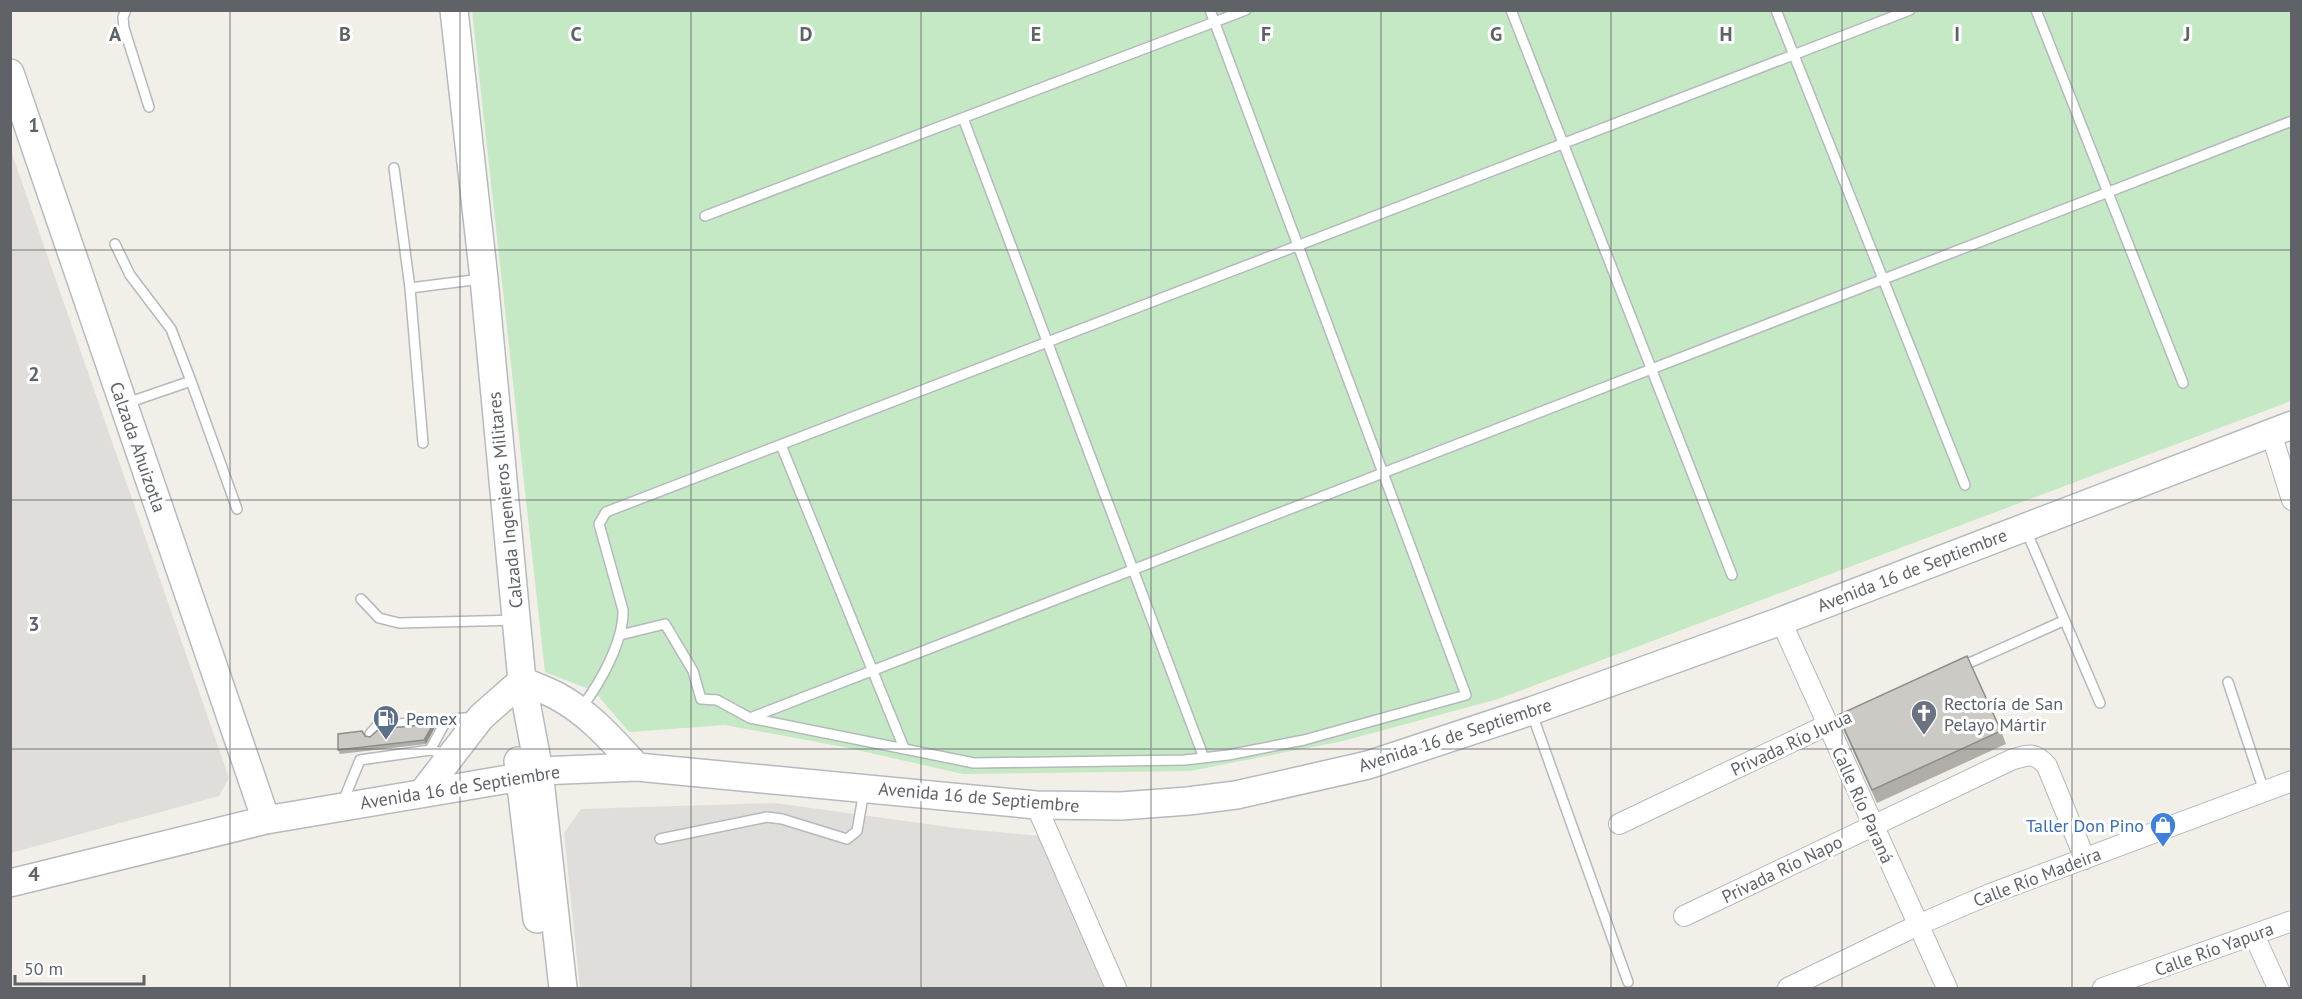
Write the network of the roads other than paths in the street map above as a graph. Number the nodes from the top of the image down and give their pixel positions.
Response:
1 (126, 10) edge
2 (441, 10) edge
3 (454, 10) edge
4 (1210, 10) edge
5 (1246, 10) edge
6 (1511, 10) edge
7 (1776, 10) edge
8 (1910, 10) edge
9 (2036, 10) edge
10 (1215, 22) junction
11 (1794, 55) junction
12 (10, 74) edge
13 (149, 107) dead end
14 (963, 118) junction
15 (2292, 121) edge
16 (1563, 144) junction
17 (394, 168) dead end
18 (2108, 192) junction
19 (705, 216) dead end
20 (115, 244) dead end
21 (1299, 246) junction
22 (1883, 279) junction
23 (477, 280) junction
24 (410, 288) junction
25 (1047, 342) junction
26 (1651, 369) junction
27 (191, 381) junction
28 (2183, 383) dead end
29 (123, 404) junction
30 (2281, 429) edge
31 (423, 443) dead end
32 (781, 445) junction
33 (1383, 472) junction
34 (1965, 485) dead end
35 (2292, 500) edge
36 (237, 509) dead end
37 (2025, 527) junction
38 (1133, 569) junction
39 (1732, 575) dead end
40 (361, 599) dead end
41 (511, 620) junction
42 (1781, 621) junction
43 (2064, 621) junction
44 (620, 635) junction
45 (872, 671) junction
46 (1945, 673) edge
47 (2228, 682) dead end
48 (516, 687) junction
49 (2100, 703) dead end
50 (579, 710) junction
51 (1531, 711) junction
52 (481, 717) junction
53 (750, 718) junction
54 (447, 719) junction
55 (1833, 723) junction
56 (370, 734) edge
57 (904, 748) junction
58 (440, 752) junction
59 (1204, 758) junction
60 (637, 767) junction
61 (529, 774) junction
62 (2292, 780) edge
63 (865, 788) junction
64 (2264, 791) junction
65 (424, 792) junction
66 (1036, 805) junction
67 (341, 806) junction
68 (266, 820) junction
69 (1619, 824) dead end
70 (1872, 826) junction
71 (660, 839) dead end
72 (2085, 859) junction
73 (10, 883) edge
74 (1684, 916) dead end
75 (2292, 921) edge
76 (1918, 925) junction
77 (2254, 935) junction
78 (1628, 982) dead end
79 (546, 988) edge
80 (563, 988) edge
81 (1116, 988) edge
82 (1788, 988) edge
83 (1947, 988) edge
84 (2103, 988) edge
85 (2278, 988) edge

1 - 13 lane
2 - 23 main road, Calzada Ingenieros Militares
3 - 23 main road, Calzada Ingenieros Militares
4 - 10 lane
5 - 10 lane
6 - 16 lane
7 - 11 lane
8 - 11 lane
9 - 18 lane
10 - 14 lane
10 - 21 lane
11 - 16 lane
11 - 22 lane
12 - 29 main road, Calzada Ahuizotla
14 - 19 lane
14 - 25 lane
15 - 18 lane
16 - 21 lane
16 - 26 lane
17 - 24 lane
18 - 22 lane
18 - 28 lane
20 - 27 lane
21 - 25 lane
21 - 33 lane
22 - 26 lane
22 - 34 lane
23 - 24 lane
23 - 41 main road, Calzada Ingenieros Militares
24 - 31 lane
25 - 32 lane
25 - 38 lane
26 - 33 lane
26 - 39 lane
27 - 29 lane
27 - 36 lane
29 - 68 main road, Calzada Ahuizotla
30 - 35 street
30 - 37 main road, Avenida 16 de Septiembre
32 - 44 lane
32 - 45 lane
33 - 38 lane
33 - 59 lane
37 - 42 main road, Avenida 16 de Septiembre
37 - 43 lane
38 - 45 lane
38 - 59 lane
40 - 41 lane
41 - 48 main road, Calzada Ingenieros Militares
42 - 51 main road, Avenida 16 de Septiembre
42 - 55 street, Calle Río Paraná
43 - 46 lane
43 - 49 lane
44 - 50 lane
44 - 53 lane
45 - 53 lane
45 - 57 lane
47 - 64 lane
48 - 50 main road
48 - 52 main road
48 - 61 main road, Calzada Ingenieros Militares
50 - 60 main road
51 - 66 main road, Avenida 16 de Septiembre
51 - 78 lane
52 - 54 lane
52 - 58 main road
53 - 57 lane
54 - 56 lane
54 - 58 lane
55 - 69 street, Privada Río Jurua
55 - 70 street, Calle Río Paraná
57 - 59 lane
58 - 65 main road
58 - 67 lane
60 - 61 main road, Avenida 16 de Septiembre
60 - 63 main road, Avenida 16 de Septiembre
61 - 65 main road, Avenida 16 de Septiembre
61 - 79 main road, Calzada Ingenieros Militares
61 - 80 main road, Calzada Ingenieros Militares
62 - 64 street, Calle Río Madeira
63 - 66 main road, Avenida 16 de Septiembre
63 - 71 lane
64 - 72 street, Calle Río Madeira
65 - 67 main road, Avenida 16 de Septiembre
66 - 81 street
67 - 68 main road, Avenida 16 de Septiembre
68 - 73 main road, Avenida 16 de Septiembre
70 - 72 street, Privada Río Napo
70 - 74 street, Privada Río Napo
70 - 76 street, Calle Río Paraná
72 - 76 street, Calle Río Madeira
75 - 77 street, Calle Río Yapura
76 - 82 street, Calle Río Madeira
76 - 83 street, Calle Río Paraná
77 - 84 street, Calle Río Yapura
77 - 85 street

